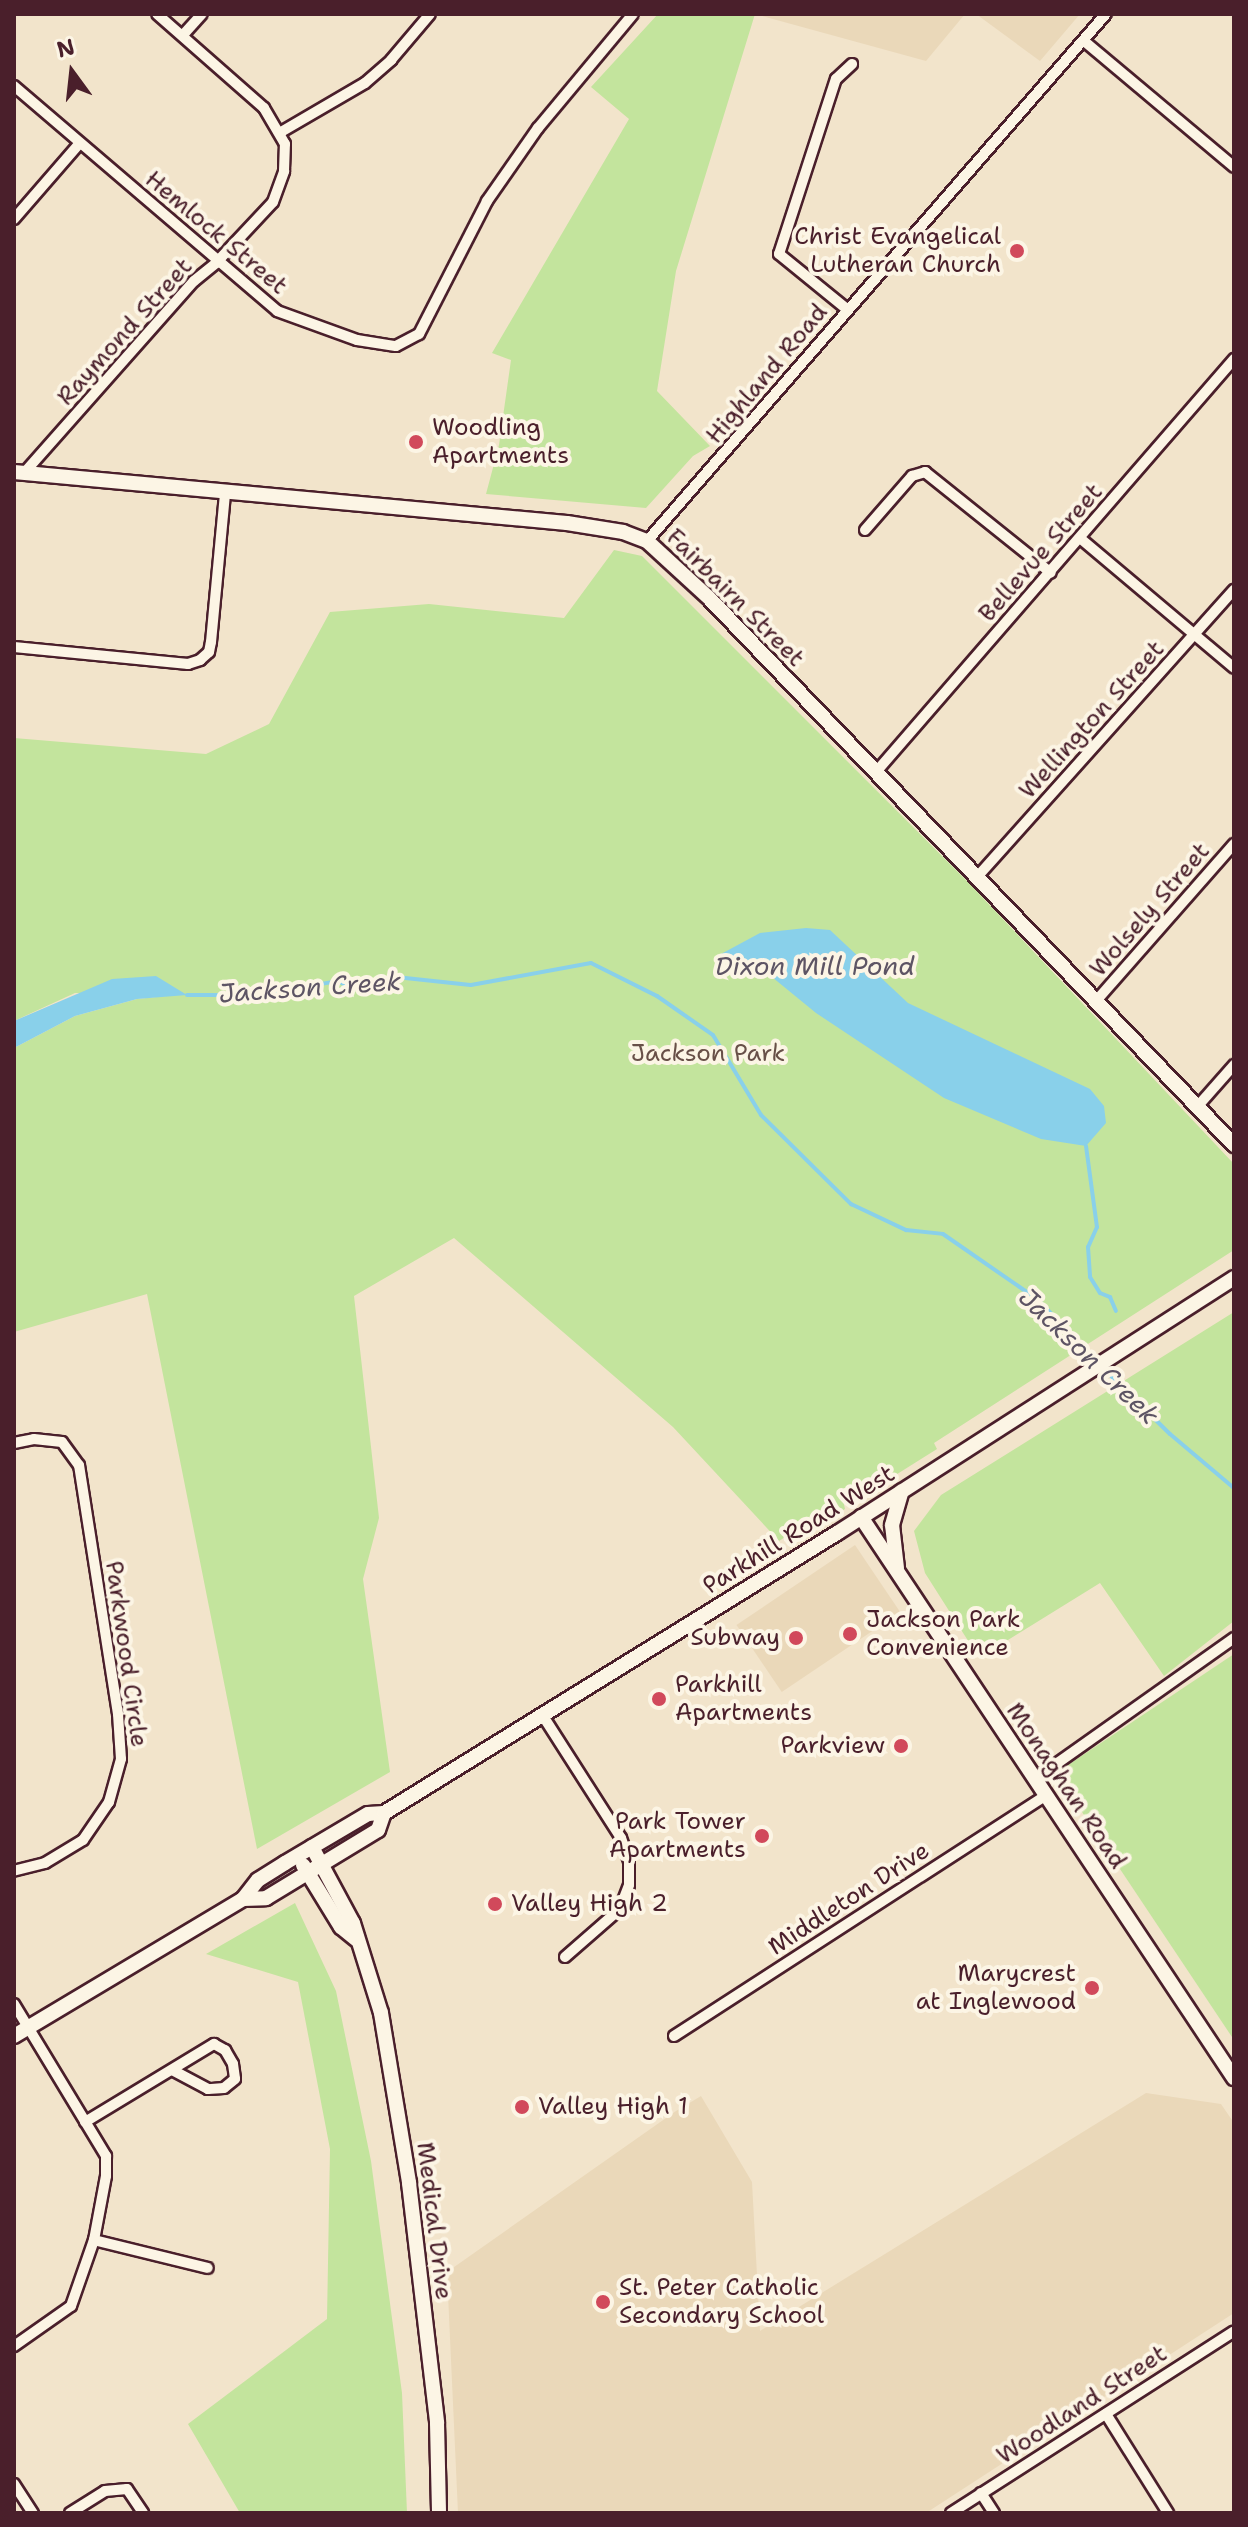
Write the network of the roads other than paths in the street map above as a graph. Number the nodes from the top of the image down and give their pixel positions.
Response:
1 (157, 14) edge
2 (202, 14) edge
3 (430, 14) edge
4 (633, 14) edge
5 (1106, 14) edge
6 (183, 35) junction
7 (1084, 41) junction
8 (852, 64) dead end
9 (14, 86) edge
10 (281, 132) junction
11 (79, 144) junction
12 (1234, 167) edge
13 (14, 219) edge
14 (216, 263) junction
15 (848, 310) junction
16 (1234, 359) edge
17 (19, 473) edge
18 (225, 494) junction
19 (865, 530) dead end
20 (1081, 539) junction
21 (647, 541) junction
22 (1051, 573) junction
23 (1234, 590) edge
24 (1195, 635) junction
25 (14, 647) edge
26 (1234, 668) edge
27 (876, 772) junction
28 (1234, 844) edge
29 (978, 876) junction
30 (1096, 1001) junction
31 (1234, 1065) edge
32 (1197, 1107) junction
33 (1234, 1145) edge
34 (1234, 1278) edge
35 (14, 1443) edge
36 (902, 1491) junction
37 (861, 1517) junction
38 (897, 1572) junction
39 (1234, 1638) edge
40 (543, 1716) junction
41 (1035, 1779) junction
42 (1046, 1795) junction
43 (384, 1813) junction
44 (312, 1847) junction
45 (297, 1856) junction
46 (321, 1863) junction
47 (14, 1871) edge
48 (307, 1872) junction
49 (243, 1899) junction
50 (356, 1939) junction
51 (565, 1957) dead end
52 (14, 2004) edge
53 (28, 2027) junction
54 (14, 2036) edge
55 (674, 2036) dead end
56 (173, 2070) junction
57 (1234, 2078) edge
58 (85, 2122) junction
59 (94, 2240) junction
60 (208, 2268) dead end
61 (1230, 2334) edge
62 (14, 2346) edge
63 (1234, 2348) edge
64 (1106, 2414) junction
65 (14, 2484) edge
66 (981, 2493) junction
67 (33, 2513) edge
68 (70, 2513) edge
69 (143, 2513) edge
70 (439, 2513) edge
71 (951, 2513) edge
72 (994, 2513) edge
73 (1168, 2513) edge

1 - 6 street
2 - 6 street
3 - 10 street
4 - 14 street, Hemlock Street
5 - 7 street, Highland Road
6 - 10 street
7 - 12 street
7 - 15 street, Highland Road
8 - 15 street
9 - 11 street, Hemlock Street
10 - 14 street, Raymond Street
11 - 13 street
11 - 14 street, Hemlock Street
14 - 17 street, Raymond Street
15 - 21 street, Highland Road
16 - 20 street, Bellevue Street
17 - 18 main road, Fairbairn Street
18 - 21 main road, Fairbairn Street
18 - 25 street
19 - 22 street
20 - 22 street, Bellevue Street
20 - 24 street
21 - 27 main road, Fairbairn Street
22 - 27 street, Bellevue Street
23 - 24 street, Wellington Street
24 - 26 street
24 - 29 street, Wellington Street
27 - 29 main road, Fairbairn Street
28 - 30 street, Wolsely Street
29 - 30 main road, Fairbairn Street
30 - 32 main road, Fairbairn Street
31 - 32 street
32 - 33 main road, Fairbairn Street
34 - 36 main road, Parkhill Road West
35 - 47 street, Parkwood Circle
36 - 37 main road, Parkhill Road West
36 - 38 main road
37 - 38 main road, Monaghan Road
37 - 40 main road, Parkhill Road West
38 - 41 main road, Monaghan Road
39 - 41 street
40 - 43 main road, Parkhill Road West
40 - 51 street
41 - 42 main road, Monaghan Road
42 - 55 street, Middleton Drive
42 - 57 main road, Monaghan Road
43 - 44 main road, Parkhill Road West
43 - 46 main road, Parkhill Road West
44 - 45 main road, Parkhill Road West
44 - 46 main road, Medical Drive
45 - 48 main road, Medical Drive
45 - 49 main road, Parkhill Road West
46 - 48 main road, Parkhill Road West
46 - 50 main road, Medical Drive
48 - 49 main road, Parkhill Road West
48 - 50 main road, Medical Drive
49 - 53 main road, Parkhill Road West
50 - 70 main road, Medical Drive
52 - 53 street
53 - 54 main road, Parkhill Road West
53 - 58 street
56 - 56 street
56 - 58 street
58 - 59 street
59 - 60 street
59 - 62 street
61 - 63 street
61 - 64 street, Woodland Street
64 - 66 street, Woodland Street
64 - 73 street
65 - 67 street
66 - 71 street, Woodland Street
66 - 72 street
68 - 69 street

